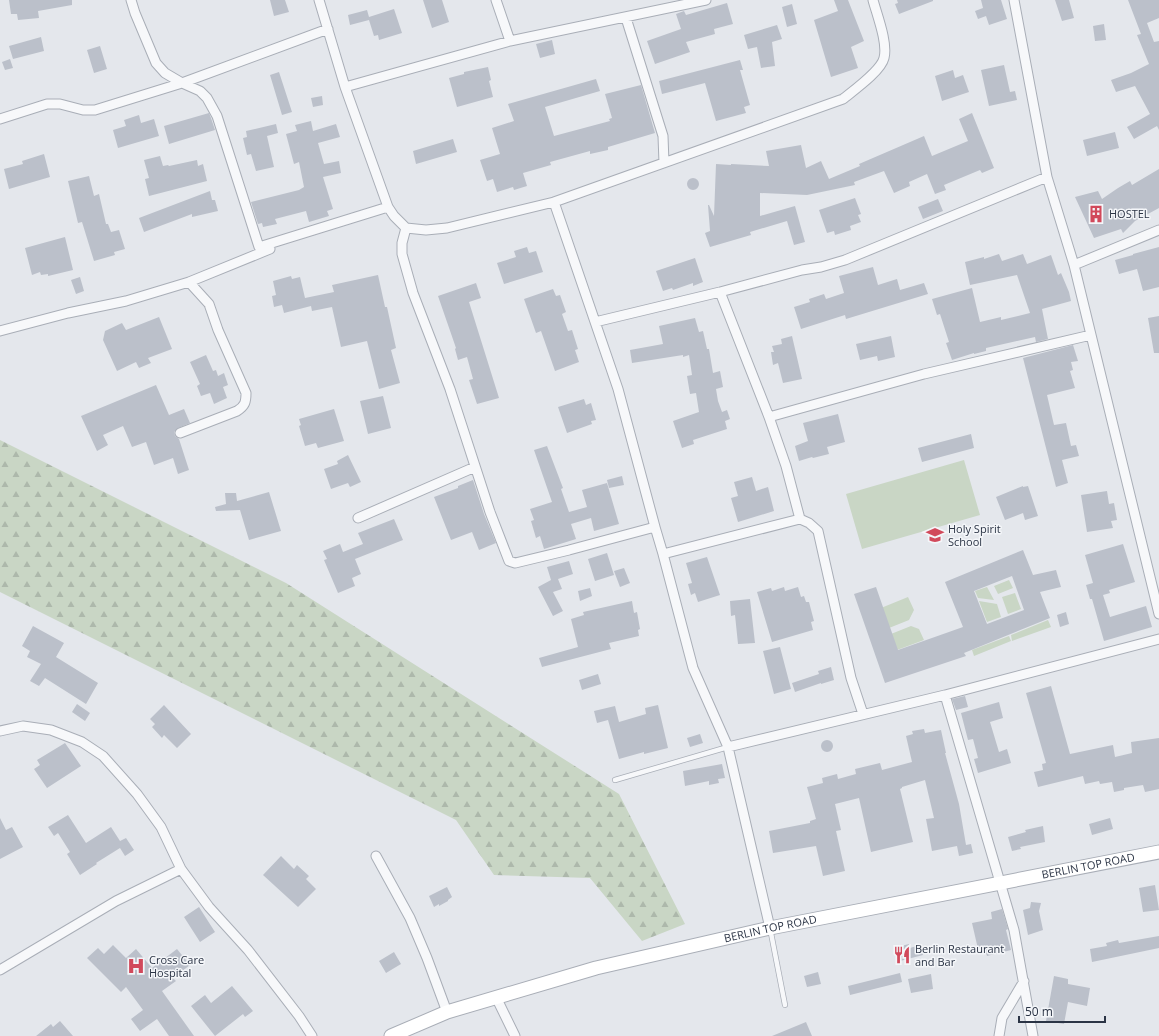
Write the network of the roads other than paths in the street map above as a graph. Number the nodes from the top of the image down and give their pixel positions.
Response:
1 (131, 0) edge
2 (319, 0) edge
3 (496, 0) edge
4 (706, 0) edge
5 (874, 0) edge
6 (1014, 0) edge
7 (626, 18) junction
8 (328, 29) junction
9 (510, 41) junction
10 (182, 83) junction
11 (345, 86) junction
12 (0, 120) edge
13 (664, 163) junction
14 (1047, 177) junction
15 (554, 202) junction
16 (388, 207) junction
17 (406, 228) junction
18 (1159, 230) edge
19 (1074, 265) junction
20 (189, 282) junction
21 (720, 292) junction
22 (595, 322) junction
23 (0, 331) edge
24 (1091, 335) junction
25 (769, 417) junction
26 (180, 433) dead end
27 (475, 467) junction
28 (358, 518) dead end
29 (800, 519) junction
30 (655, 527) junction
31 (663, 554) junction
32 (1159, 614) edge
33 (1159, 639) edge
34 (945, 695) junction
35 (863, 714) junction
36 (0, 731) edge
37 (728, 747) junction
38 (615, 780) dead end
39 (1159, 852) edge
40 (376, 856) dead end
41 (181, 869) junction
42 (1001, 884) junction
43 (770, 928) junction
44 (0, 970) edge
45 (1024, 981) junction
46 (496, 997) junction
47 (785, 1005) dead end
48 (447, 1012) junction
49 (312, 1036) edge
50 (390, 1036) edge
51 (515, 1036) edge
52 (999, 1036) edge
53 (1033, 1036) edge

1 - 10 street
2 - 8 street
3 - 9 street
4 - 7 street
5 - 13 street
6 - 14 street
7 - 9 street
7 - 13 street
8 - 10 street
8 - 11 street
9 - 11 street
10 - 12 street
10 - 16 street
11 - 16 street
13 - 15 street
14 - 19 street
14 - 21 street
15 - 17 street
15 - 22 street
16 - 17 street
16 - 20 street
17 - 27 street
18 - 19 street
19 - 24 street
20 - 23 street
20 - 26 street
21 - 22 street
21 - 25 street
22 - 30 street
24 - 25 street
24 - 32 street
25 - 29 street
27 - 28 street
27 - 30 street
29 - 31 street
29 - 35 street
30 - 31 street
31 - 37 street
33 - 34 street
34 - 35 street
34 - 42 street
35 - 37 street
36 - 41 street
37 - 38 lane
37 - 43 street
39 - 42 street, BERLIN TOP ROAD
40 - 48 street
41 - 44 street
41 - 49 street
42 - 43 street, BERLIN TOP ROAD
42 - 45 street
43 - 46 street, BERLIN TOP ROAD
43 - 47 lane
45 - 52 street
45 - 53 street
46 - 48 street, BERLIN TOP ROAD
46 - 51 street
48 - 50 street, BERLIN TOP ROAD

